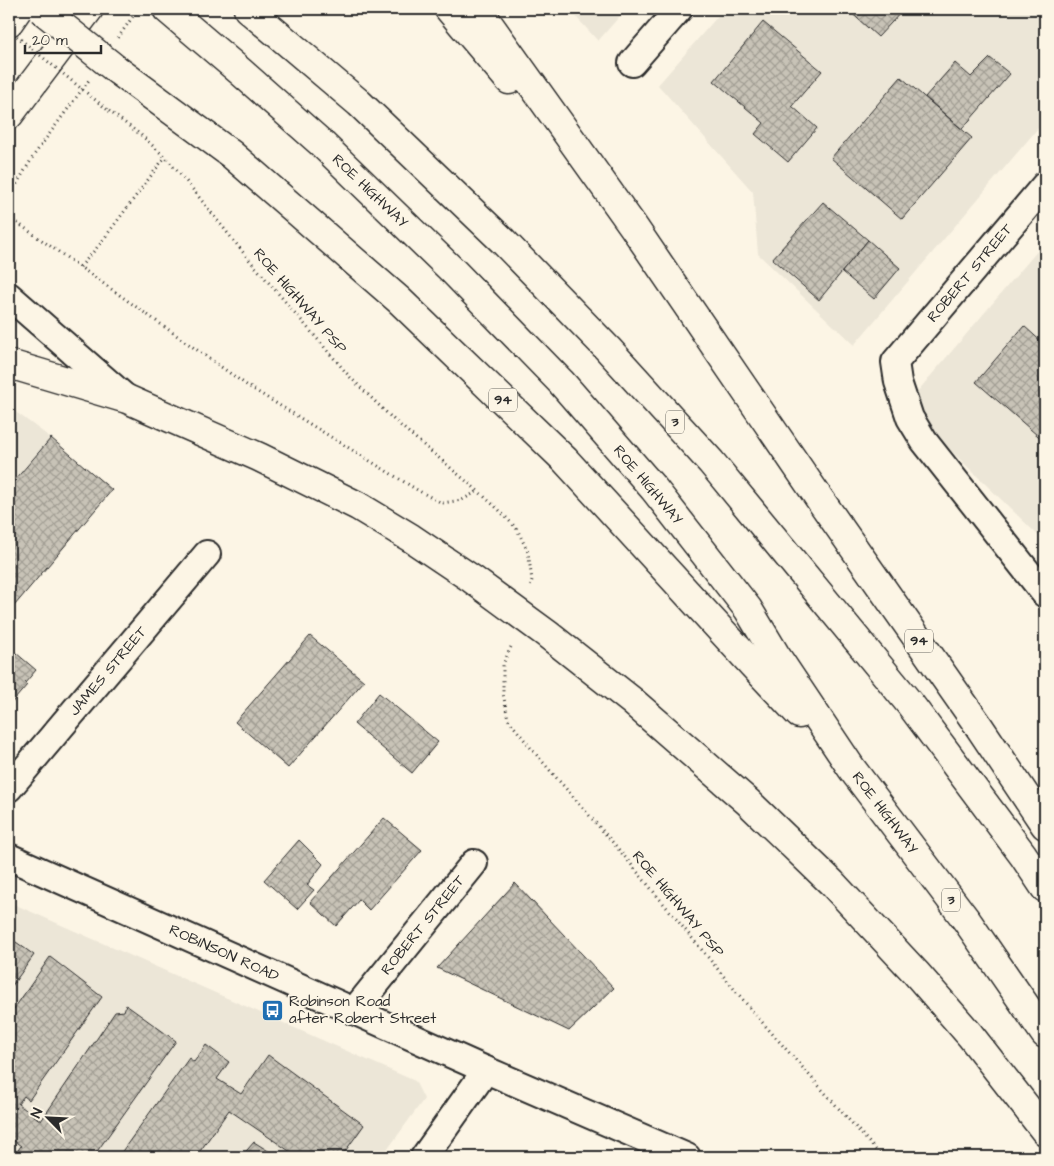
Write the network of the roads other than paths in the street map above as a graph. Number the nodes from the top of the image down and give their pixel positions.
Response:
1 (18, 9) edge
2 (41, 9) edge
3 (89, 9) edge
4 (167, 9) edge
5 (248, 9) edge
6 (448, 9) edge
7 (478, 9) edge
8 (678, 9) edge
9 (9, 22) edge
10 (632, 63) dead end
11 (9, 115) edge
12 (1045, 185) edge
13 (633, 226) junction
14 (9, 296) edge
15 (9, 364) edge
16 (128, 399) junction
17 (207, 554) dead end
18 (1045, 594) edge
19 (852, 769) junction
20 (9, 788) edge
21 (1045, 825) edge
22 (9, 857) edge
23 (474, 863) dead end
24 (1045, 888) edge
25 (354, 1011) junction
26 (1045, 1034) edge
27 (486, 1070) junction
28 (1045, 1131) edge
29 (424, 1157) edge
30 (687, 1157) edge

1 - 9 highway
2 - 19 highway, 94, bridge
3 - 11 highway
4 - 19 highway, ROE HIGHWAY / 3
5 - 24 highway, 3
6 - 13 highway
7 - 13 highway, 94
8 - 10 street
12 - 18 street, ROBERT STREET
13 - 21 highway, 94
14 - 16 street
15 - 16 highway
16 - 28 highway
17 - 20 street, JAMES STREET
19 - 26 highway, ROE HIGHWAY / 3
22 - 25 street, ROBINSON ROAD
23 - 25 street, ROBERT STREET
25 - 27 street, ROBINSON ROAD
27 - 29 street
27 - 30 street, ROBINSON ROAD

